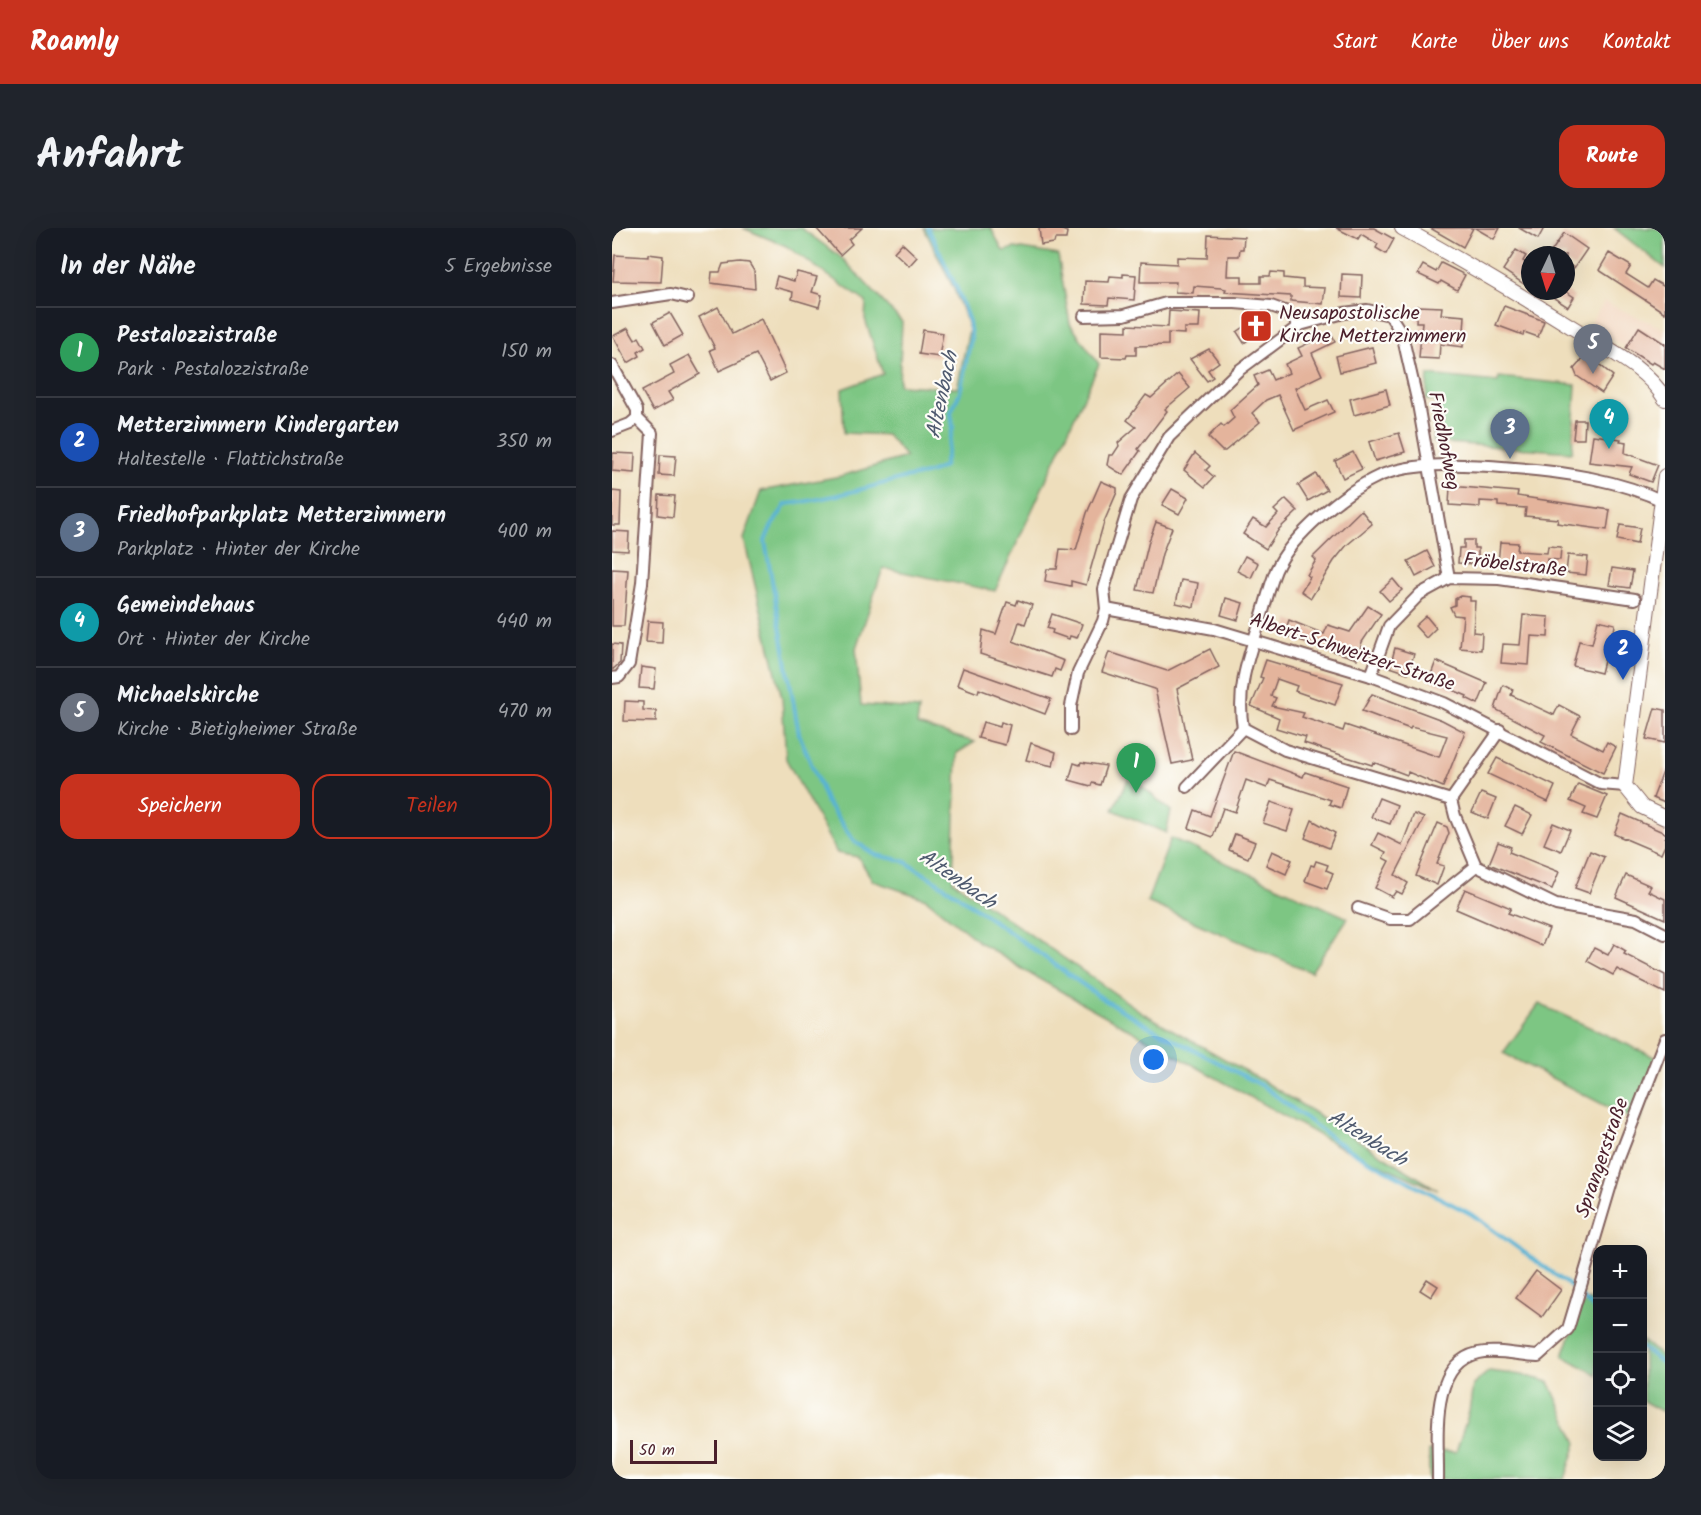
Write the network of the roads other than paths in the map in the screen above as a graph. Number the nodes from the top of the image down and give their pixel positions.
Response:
1 (1402, 228) edge
2 (688, 298) dead end
3 (612, 303) edge
4 (1084, 316) dead end
5 (1300, 325) junction
6 (612, 365) edge
7 (1665, 399) edge
8 (637, 418) junction
9 (612, 431) edge
10 (1430, 466) junction
11 (1665, 476) edge
12 (1663, 502) edge
13 (1449, 578) junction
14 (1635, 599) dead end
15 (1106, 609) junction
16 (1254, 640) junction
17 (1371, 676) junction
18 (612, 678) edge
19 (1243, 728) junction
20 (1071, 730) dead end
21 (1500, 730) junction
22 (1625, 786) junction
23 (1187, 787) dead end
24 (1452, 800) junction
25 (1665, 818) edge
26 (1476, 866) junction
27 (1358, 908) dead end
28 (1665, 934) edge
29 (1665, 1039) edge
30 (1438, 1479) edge

1 - 7 main road
2 - 3 street
4 - 5 street
5 - 10 street, Friedhofweg
5 - 15 street
6 - 8 street
8 - 9 street
8 - 18 street
10 - 12 street
10 - 13 street, Friedhofweg
10 - 16 street
11 - 12 main road
12 - 22 main road
13 - 14 street, Fröbelstraße
13 - 17 street, Fröbelstraße
15 - 16 street, Albert-Schweitzer-Straße
15 - 20 street
16 - 17 street, Albert-Schweitzer-Straße
16 - 19 street
17 - 21 street, Albert-Schweitzer-Straße
19 - 23 street
19 - 24 street
21 - 22 street, Albert-Schweitzer-Straße
21 - 24 street
22 - 25 main road
24 - 26 street
26 - 27 street
26 - 28 street
29 - 30 street, Sprangerstraße

